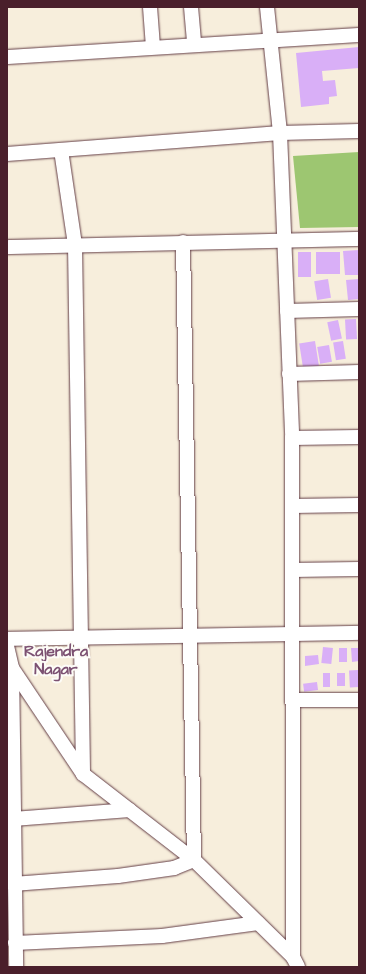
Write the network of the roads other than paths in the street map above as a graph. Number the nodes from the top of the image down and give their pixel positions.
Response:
1 (150, 7) edge
2 (191, 7) edge
3 (267, 7) edge
4 (359, 35) edge
5 (269, 39) junction
6 (194, 44) junction
7 (153, 47) junction
8 (7, 57) edge
9 (359, 131) edge
10 (280, 133) junction
11 (62, 150) junction
12 (7, 154) edge
13 (359, 239) edge
14 (285, 240) junction
15 (183, 242) junction
16 (75, 245) junction
17 (7, 247) edge
18 (359, 309) edge
19 (287, 311) junction
20 (359, 372) edge
21 (289, 374) junction
22 (359, 437) edge
23 (292, 438) junction
24 (359, 505) edge
25 (292, 506) junction
26 (359, 569) edge
27 (292, 570) junction
28 (359, 633) edge
29 (293, 634) junction
30 (190, 636) junction
31 (83, 638) junction
32 (7, 639) edge
33 (7, 646) edge
34 (12, 668) junction
35 (292, 700) junction
36 (359, 700) edge
37 (83, 774) junction
38 (130, 810) junction
39 (13, 819) junction
40 (194, 860) junction
41 (13, 884) junction
42 (258, 923) junction
43 (15, 943) junction
44 (295, 962) edge
45 (16, 967) edge

1 - 7 street
2 - 6 street
3 - 5 street
4 - 5 street
5 - 6 street
5 - 10 street
6 - 7 street
7 - 8 street
9 - 10 street
10 - 11 street
10 - 14 street
11 - 12 street
11 - 16 street
13 - 14 street
14 - 15 street
14 - 19 street
15 - 16 street
15 - 30 street
16 - 17 street
16 - 31 street
18 - 19 street
19 - 21 street
20 - 21 street
21 - 23 street
22 - 23 street
23 - 25 street
24 - 25 street
25 - 27 street
26 - 27 street
27 - 29 street
28 - 29 street
29 - 30 street
29 - 35 street
30 - 31 street
30 - 40 street
31 - 32 street
31 - 37 street
33 - 34 street
34 - 37 street
34 - 39 street
35 - 36 street
35 - 44 street
37 - 38 street
38 - 39 street
38 - 40 street
39 - 41 street
40 - 41 street
40 - 42 street
41 - 43 street
42 - 43 street
42 - 44 street
43 - 45 street

